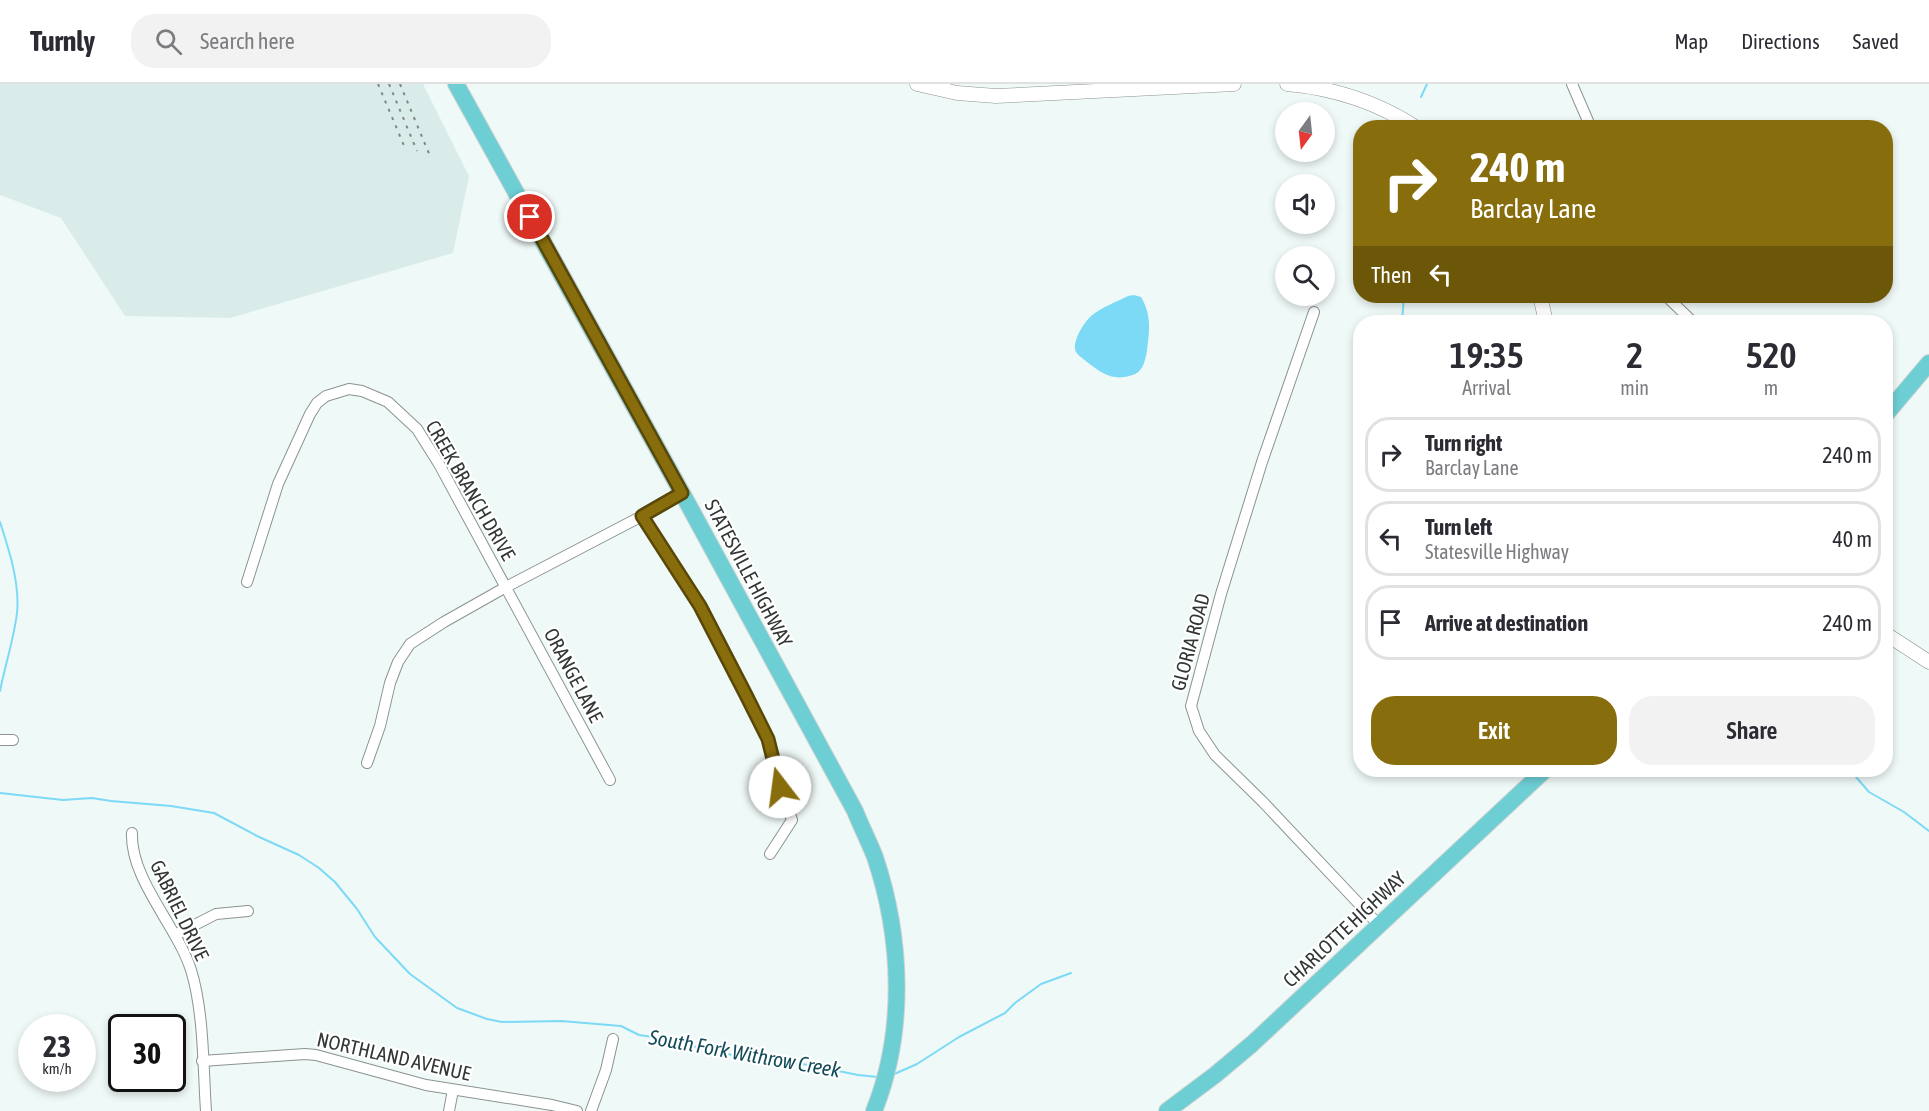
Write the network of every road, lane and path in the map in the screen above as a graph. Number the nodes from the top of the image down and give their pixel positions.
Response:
1 (456, 84) edge
2 (917, 84) edge
3 (1234, 84) edge
4 (1287, 84) edge
5 (1572, 84) edge
6 (1403, 120) edge
7 (1588, 120) edge
8 (1673, 303) edge
9 (1314, 312) dead end
10 (1686, 315) edge
11 (1929, 363) edge
12 (1893, 406) edge
13 (682, 493) junction
14 (642, 516) junction
15 (247, 582) dead end
16 (506, 588) junction
17 (1893, 639) edge
18 (1929, 662) edge
19 (0, 740) edge
20 (13, 740) dead end
21 (367, 763) dead end
22 (1537, 777) edge
23 (609, 780) dead end
24 (132, 833) dead end
25 (770, 854) dead end
26 (248, 911) dead end
27 (1378, 924) junction
28 (175, 935) junction
29 (613, 1039) dead end
30 (202, 1061) junction
31 (453, 1090) junction
32 (206, 1111) edge
33 (449, 1111) edge
34 (577, 1111) edge
35 (591, 1111) edge
36 (874, 1111) edge
37 (1167, 1111) edge

1 - 13 main road, STATESVILLE HIGHWAY
2 - 3 street
4 - 6 street
5 - 7 street
8 - 10 street
9 - 27 street, GLORIA ROAD
11 - 12 main road
13 - 14 street
13 - 36 main road, STATESVILLE HIGHWAY
14 - 16 street
14 - 25 street
15 - 16 street, CREEK BRANCH DRIVE
16 - 21 street
16 - 23 street, ORANGE LANE
17 - 18 street
19 - 20 street
22 - 27 main road, CHARLOTTE HIGHWAY
24 - 28 street, GABRIEL DRIVE
26 - 28 street
27 - 37 main road, CHARLOTTE HIGHWAY
28 - 30 street, GABRIEL DRIVE
29 - 35 street
30 - 31 street, NORTHLAND AVENUE
30 - 32 street, GABRIEL DRIVE
31 - 33 street
31 - 34 street, NORTHLAND AVENUE

